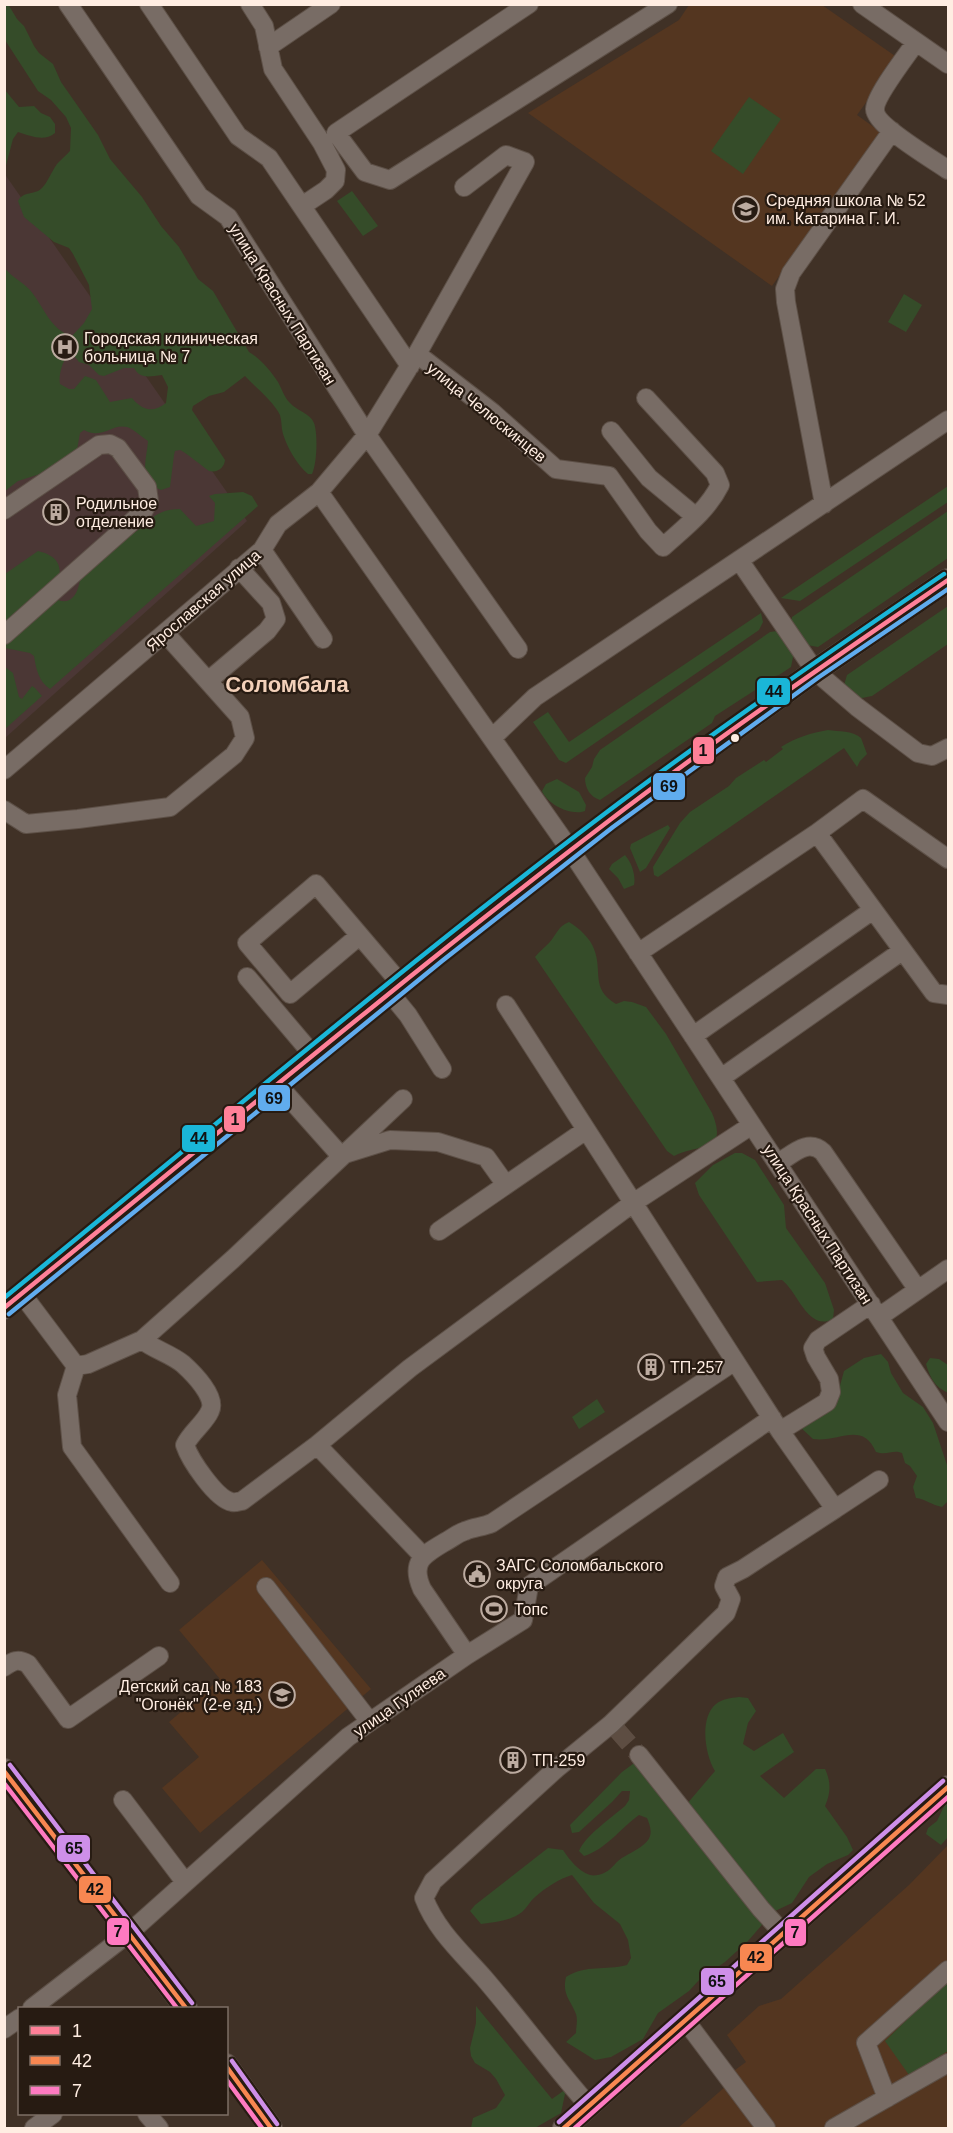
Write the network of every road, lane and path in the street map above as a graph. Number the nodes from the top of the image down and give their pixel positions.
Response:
1 (68, 4) edge
2 (149, 4) edge
3 (250, 4) edge
4 (331, 4) edge
5 (530, 4) edge
6 (668, 4) edge
7 (862, 4) edge
8 (916, 42) junction
9 (268, 46) junction
10 (948, 64) edge
11 (892, 131) junction
12 (329, 138) junction
13 (948, 170) edge
14 (464, 187) dead end
15 (302, 206) junction
16 (413, 360) junction
17 (646, 398) dead end
18 (948, 420) edge
19 (611, 431) dead end
20 (368, 435) junction
21 (319, 492) junction
22 (824, 504) junction
23 (4, 510) edge
24 (696, 517) junction
25 (261, 550) junction
26 (739, 560) junction
27 (239, 568) junction
28 (948, 580) edge
29 (165, 633) junction
30 (4, 635) edge
31 (323, 639) dead end
32 (518, 649) dead end
33 (815, 671) junction
34 (208, 681) junction
35 (492, 738) junction
36 (948, 748) edge
37 (4, 770) edge
38 (4, 810) edge
39 (817, 833) junction
40 (571, 851) junction
41 (948, 859) edge
42 (873, 910) junction
43 (359, 936) junction
44 (902, 951) junction
45 (638, 953) junction
46 (247, 977) dead end
47 (395, 989) junction
48 (290, 994) junction
49 (948, 995) edge
50 (506, 1005) dead end
51 (273, 1008) junction
52 (693, 1036) junction
53 (313, 1055) junction
54 (442, 1070) dead end
55 (722, 1078) junction
56 (277, 1084) junction
57 (403, 1099) dead end
58 (752, 1125) junction
59 (586, 1130) junction
60 (341, 1156) junction
61 (778, 1163) junction
62 (506, 1185) junction
63 (633, 1203) junction
64 (439, 1231) dead end
65 (948, 1269) edge
66 (918, 1290) junction
67 (22, 1294) junction
68 (4, 1308) edge
69 (875, 1311) junction
70 (142, 1340) junction
71 (735, 1361) junction
72 (76, 1366) junction
73 (948, 1422) edge
74 (776, 1424) junction
75 (317, 1445) junction
76 (879, 1480) dead end
77 (835, 1509) junction
78 (422, 1555) junction
79 (170, 1583) dead end
80 (266, 1587) dead end
81 (467, 1655) junction
82 (159, 1656) dead end
83 (4, 1667) edge
84 (370, 1722) junction
85 (639, 1755) tunnel mouth
86 (4, 1770) edge
87 (948, 1787) edge
88 (123, 1800) dead end
89 (185, 1882) junction
90 (129, 1933) junction
91 (783, 1933) junction
92 (948, 1970) edge
93 (33, 2007) edge
94 (185, 2007) edge
95 (18, 2019) edge
96 (685, 2020) junction
97 (4, 2029) edge
98 (948, 2062) edge
99 (228, 2068) edge
100 (887, 2098) junction
101 (590, 2106) junction
102 (52, 2115) edge
103 (148, 2115) edge
104 (33, 2128) edge
105 (159, 2128) edge
106 (272, 2128) edge
107 (564, 2128) edge
108 (766, 2128) edge
109 (834, 2128) edge

1 - 20 street, улица Красных Партизан
2 - 15 street, улица Челюскинцев
3 - 9 street
4 - 9 street
5 - 12 street
6 - 12 street
7 - 8 street
8 - 10 street
8 - 11 street
9 - 12 street
11 - 13 street
11 - 22 street
12 - 15 street
14 - 16 street, Ярославская улица
15 - 16 street, улица Челюскинцев
16 - 20 street, Ярославская улица
16 - 24 street, улица Челюскинцев
17 - 24 street
18 - 22 street
19 - 24 street
20 - 21 street, Ярославская улица
20 - 32 street, улица Красных Партизан
21 - 25 street, Ярославская улица
21 - 35 street, улица Красных Партизан
22 - 26 street
23 - 30 street
25 - 27 street, Ярославская улица
25 - 31 street
26 - 33 street
26 - 35 street
27 - 29 street, Ярославская улица
27 - 34 street
28 - 33 main road
29 - 34 street
29 - 37 street, Ярославская улица
33 - 36 street
33 - 40 main road
34 - 38 street
35 - 40 street, улица Красных Партизан
39 - 41 street
39 - 42 street
39 - 45 street
40 - 45 street, улица Красных Партизан
40 - 47 main road
42 - 44 street
42 - 52 street
43 - 47 street
43 - 48 street
43 - 48 street
44 - 49 street
44 - 55 street
45 - 52 street, улица Красных Партизан
46 - 51 street
47 - 53 main road
47 - 54 street
48 - 51 street
50 - 59 street
51 - 53 street
52 - 55 street, улица Красных Партизан
53 - 56 main road
55 - 58 street, улица Красных Партизан
56 - 60 street
56 - 67 main road
57 - 60 street
58 - 61 street, улица Красных Партизан
58 - 63 street
59 - 62 street
59 - 63 street
60 - 62 street
60 - 70 street
61 - 66 street
61 - 69 street, улица Красных Партизан
62 - 64 street
63 - 71 street
63 - 75 street
65 - 66 street
66 - 69 street
67 - 68 main road
67 - 72 street
69 - 73 street, улица Красных Партизан
69 - 74 street, улица Гуляева
70 - 72 street
70 - 75 street
71 - 74 street
71 - 78 street
72 - 79 street
74 - 77 street
74 - 81 street, улица Гуляева
75 - 78 street
76 - 77 street
77 - 101 street
78 - 81 street
80 - 84 street
81 - 84 street, улица Гуляева
82 - 83 street
84 - 89 street, улица Гуляева
85 - 91 street
86 - 90 main road
87 - 91 main road
88 - 89 street
89 - 90 street, улица Гуляева
90 - 93 street, улица Гуляева
90 - 94 main road
91 - 96 main road
92 - 100 street
95 - 97 street
96 - 101 main road
96 - 108 street
98 - 100 street
99 - 106 main road
100 - 109 street
101 - 107 main road
102 - 104 street
103 - 105 street

